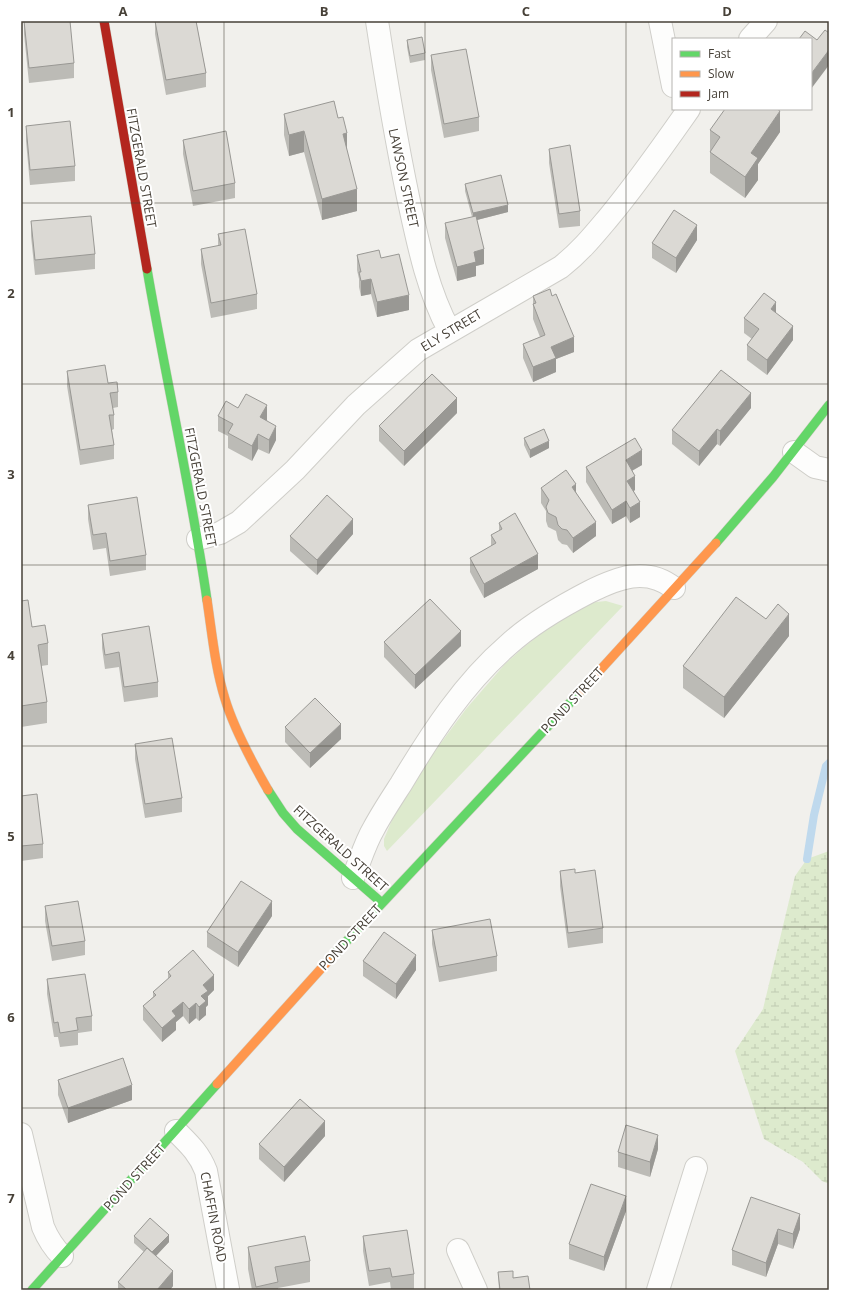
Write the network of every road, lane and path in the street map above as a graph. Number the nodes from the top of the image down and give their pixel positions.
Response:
1 (104, 21) edge
2 (377, 21) edge
3 (660, 21) edge
4 (766, 21) edge
5 (751, 38) edge
6 (672, 81) edge
7 (688, 110) edge
8 (449, 330) junction
9 (829, 405) edge
10 (794, 452) junction
11 (829, 470) edge
12 (198, 539) junction
13 (674, 588) junction
14 (353, 878) junction
15 (382, 903) junction
16 (176, 1131) junction
17 (21, 1134) edge
18 (696, 1168) dead end
19 (458, 1250) dead end
20 (62, 1256) junction
21 (228, 1289) dead end
22 (32, 1290) edge
23 (476, 1290) edge
24 (658, 1290) edge

1 - 12 main road, FITZGERALD STREET
2 - 8 street, LAWSON STREET
3 - 6 street
4 - 5 street
7 - 8 street, ELY STREET
8 - 12 street, ELY STREET
9 - 10 main road, POND STREET
10 - 11 street
10 - 13 main road, POND STREET
12 - 14 main road, FITZGERALD STREET
13 - 14 street
13 - 15 main road, POND STREET
14 - 15 main road, FITZGERALD STREET
15 - 16 main road, POND STREET
16 - 20 main road, POND STREET
16 - 21 street, CHAFFIN ROAD
17 - 20 street
18 - 24 street
19 - 23 street
20 - 22 main road, POND STREET

